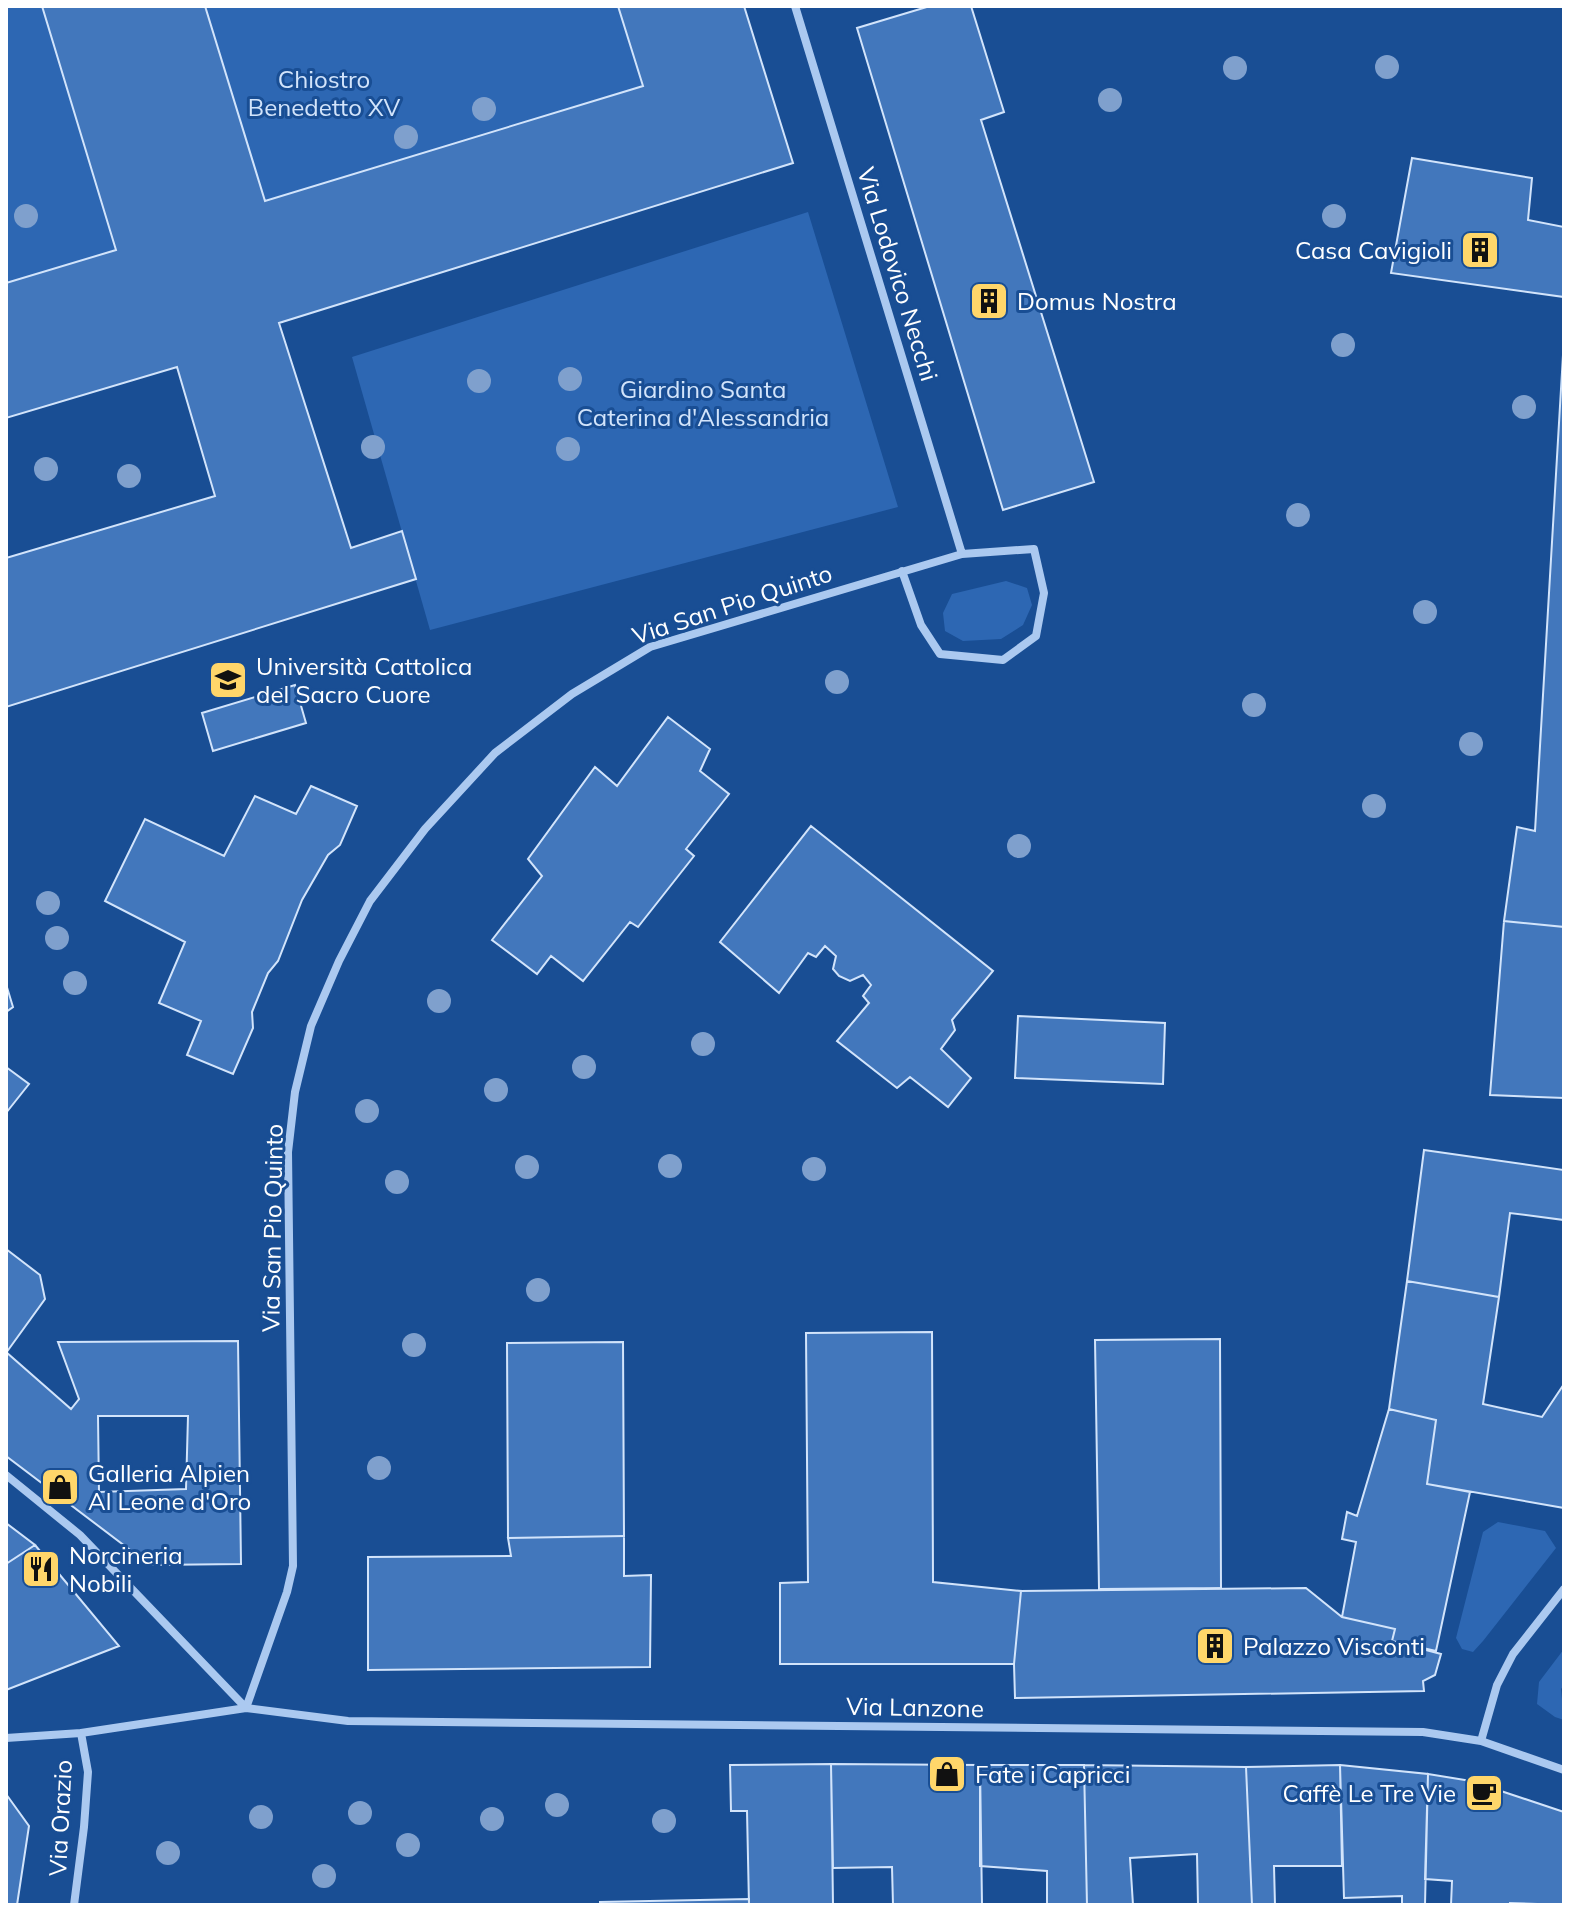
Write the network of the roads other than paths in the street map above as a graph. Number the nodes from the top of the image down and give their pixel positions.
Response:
1 (795, 6) edge
2 (962, 554) junction
3 (902, 571) junction
4 (6, 1475) edge
5 (1564, 1589) edge
6 (246, 1708) junction
7 (81, 1733) junction
8 (6, 1738) edge
9 (1481, 1741) junction
10 (1564, 1770) edge
11 (74, 1905) edge

1 - 2 street, Via Lodovico Necchi
2 - 3 street
2 - 3 street
3 - 6 street, Via San Pio Quinto
4 - 6 street
5 - 9 street
6 - 7 street, Via Lanzone
6 - 9 street, Via Lanzone
7 - 8 street, Via Lanzone
7 - 11 street, Via Orazio
9 - 10 street, Via Lanzone

